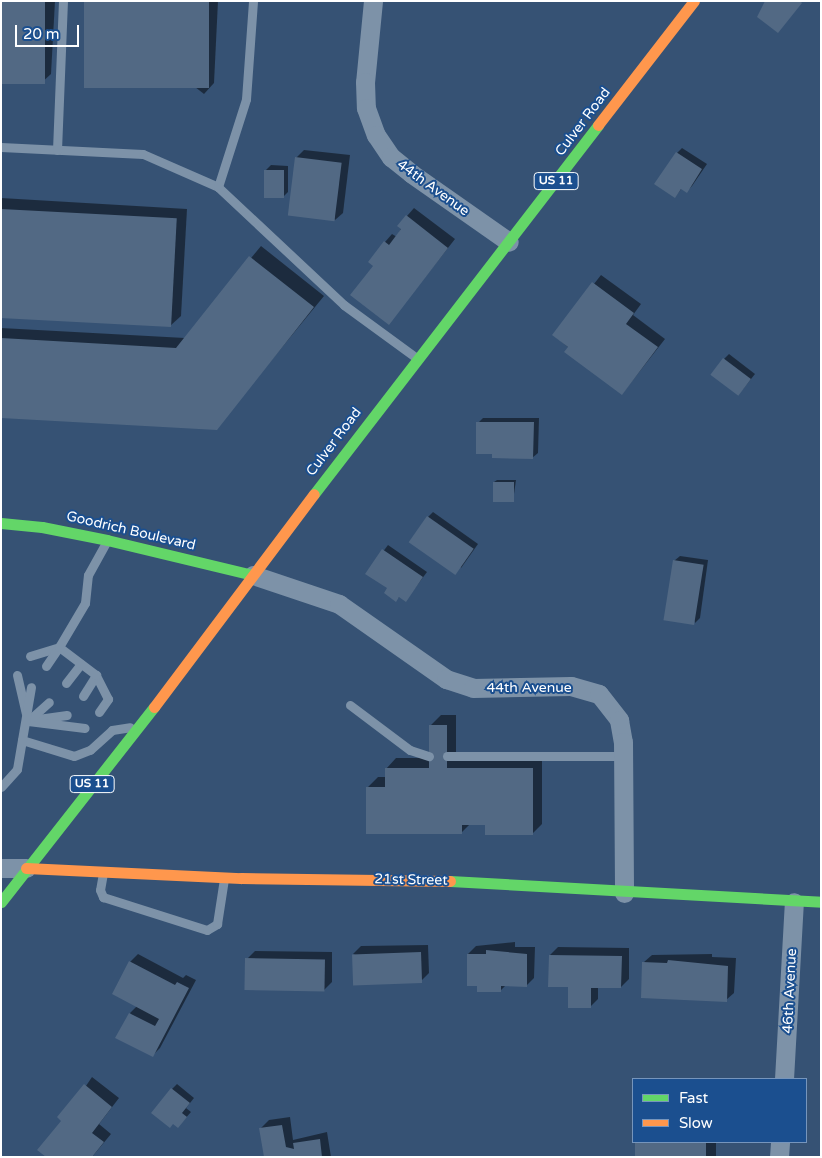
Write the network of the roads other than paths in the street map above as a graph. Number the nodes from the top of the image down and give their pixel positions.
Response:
1 (63, 1) edge
2 (253, 1) edge
3 (374, 1) edge
4 (694, 1) edge
5 (1, 148) edge
6 (57, 150) junction
7 (218, 187) junction
8 (509, 242) junction
9 (418, 359) junction
10 (1, 523) edge
11 (107, 540) junction
12 (253, 575) junction
13 (59, 647) junction
14 (30, 656) dead end
15 (81, 664) junction
16 (46, 666) dead end
17 (96, 675) junction
18 (16, 676) dead end
19 (66, 683) dead end
20 (31, 687) dead end
21 (83, 696) dead end
22 (49, 702) dead end
23 (350, 705) dead end
24 (100, 712) dead end
25 (67, 714) dead end
26 (28, 721) junction
27 (137, 726) junction
28 (85, 728) dead end
29 (22, 740) junction
30 (429, 756) dead end
31 (447, 756) dead end
32 (624, 756) junction
33 (1, 788) edge
34 (1, 868) edge
35 (26, 868) junction
36 (103, 872) junction
37 (225, 877) junction
38 (624, 893) junction
39 (1, 902) edge
40 (794, 902) junction
41 (821, 902) edge
42 (784, 1078) edge
43 (780, 1143) edge
44 (779, 1157) edge

1 - 6 lane
2 - 7 lane
3 - 8 street, 44th Avenue
4 - 8 main road, Culver Road / US 11
5 - 6 lane
6 - 7 lane
7 - 9 lane
8 - 9 main road, Culver Road / US 11
9 - 12 main road, Culver Road / US 11
10 - 11 main road, Goodrich Boulevard
11 - 12 main road, Goodrich Boulevard
11 - 13 lane
12 - 27 main road, Culver Road / US 11
12 - 32 street, 44th Avenue
13 - 14 lane
13 - 15 lane
13 - 16 lane
15 - 17 lane
15 - 19 lane
17 - 21 lane
17 - 24 lane
18 - 26 lane
20 - 26 lane
22 - 26 lane
23 - 30 lane
25 - 26 lane
26 - 28 lane
26 - 29 lane
27 - 29 lane
27 - 35 main road, Culver Road / US 11
29 - 33 lane
31 - 32 lane
32 - 38 street, 44th Avenue
34 - 35 street, 21st Street
35 - 36 main road, 21st Street
35 - 39 main road, Culver Road / US 11
36 - 37 main road, 21st Street
36 - 37 lane
37 - 38 main road, 21st Street
38 - 40 main road, 21st Street
40 - 41 main road, 21st Street
40 - 42 street, 46th Avenue
43 - 44 street

